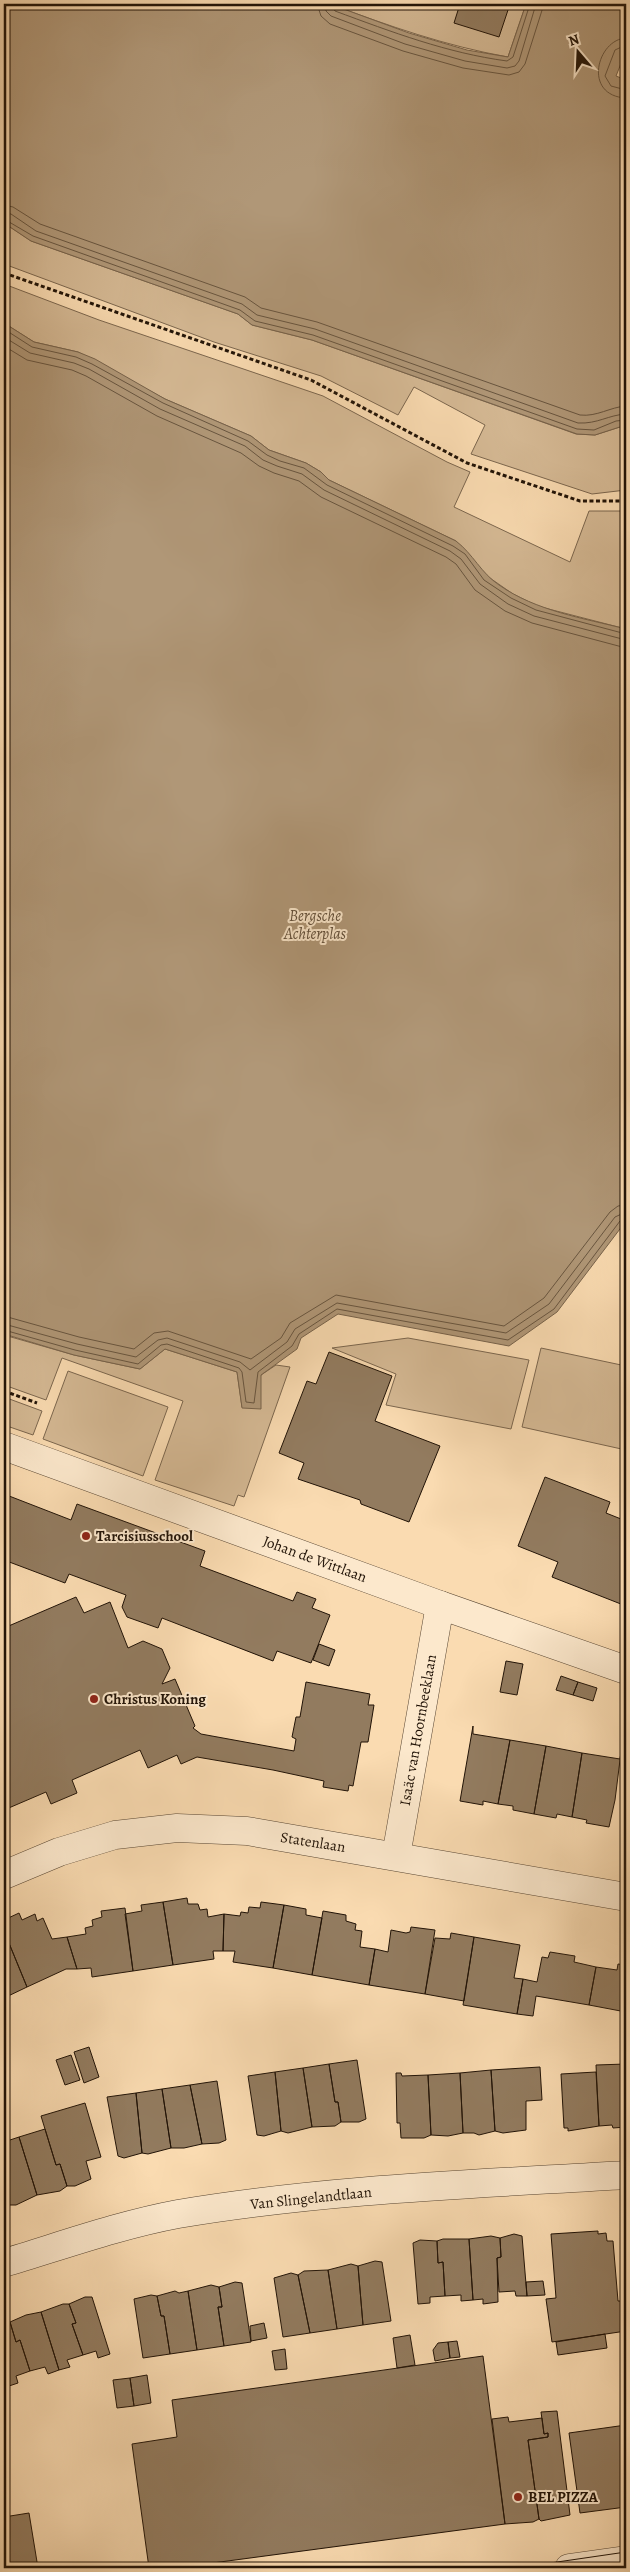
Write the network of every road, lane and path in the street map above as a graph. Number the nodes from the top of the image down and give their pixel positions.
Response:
1 (4, 273) edge
2 (626, 501) edge
3 (4, 1391) edge
4 (37, 1403) dead end
5 (4, 1446) edge
6 (440, 1605) junction
7 (626, 1670) edge
8 (396, 1856) junction
9 (4, 1875) edge
10 (626, 1897) edge
11 (626, 2175) edge
12 (4, 2264) edge
13 (626, 2560) edge
14 (570, 2568) edge

1 - 2 path
3 - 4 path
5 - 6 street, Johan de Wittlaan
6 - 7 street, Johan de Wittlaan
6 - 8 street, Isaäc van Hoornbeeklaan
8 - 9 street, Statenlaan
8 - 10 street, Statenlaan
11 - 12 street, Van Slingelandtlaan
13 - 14 street

